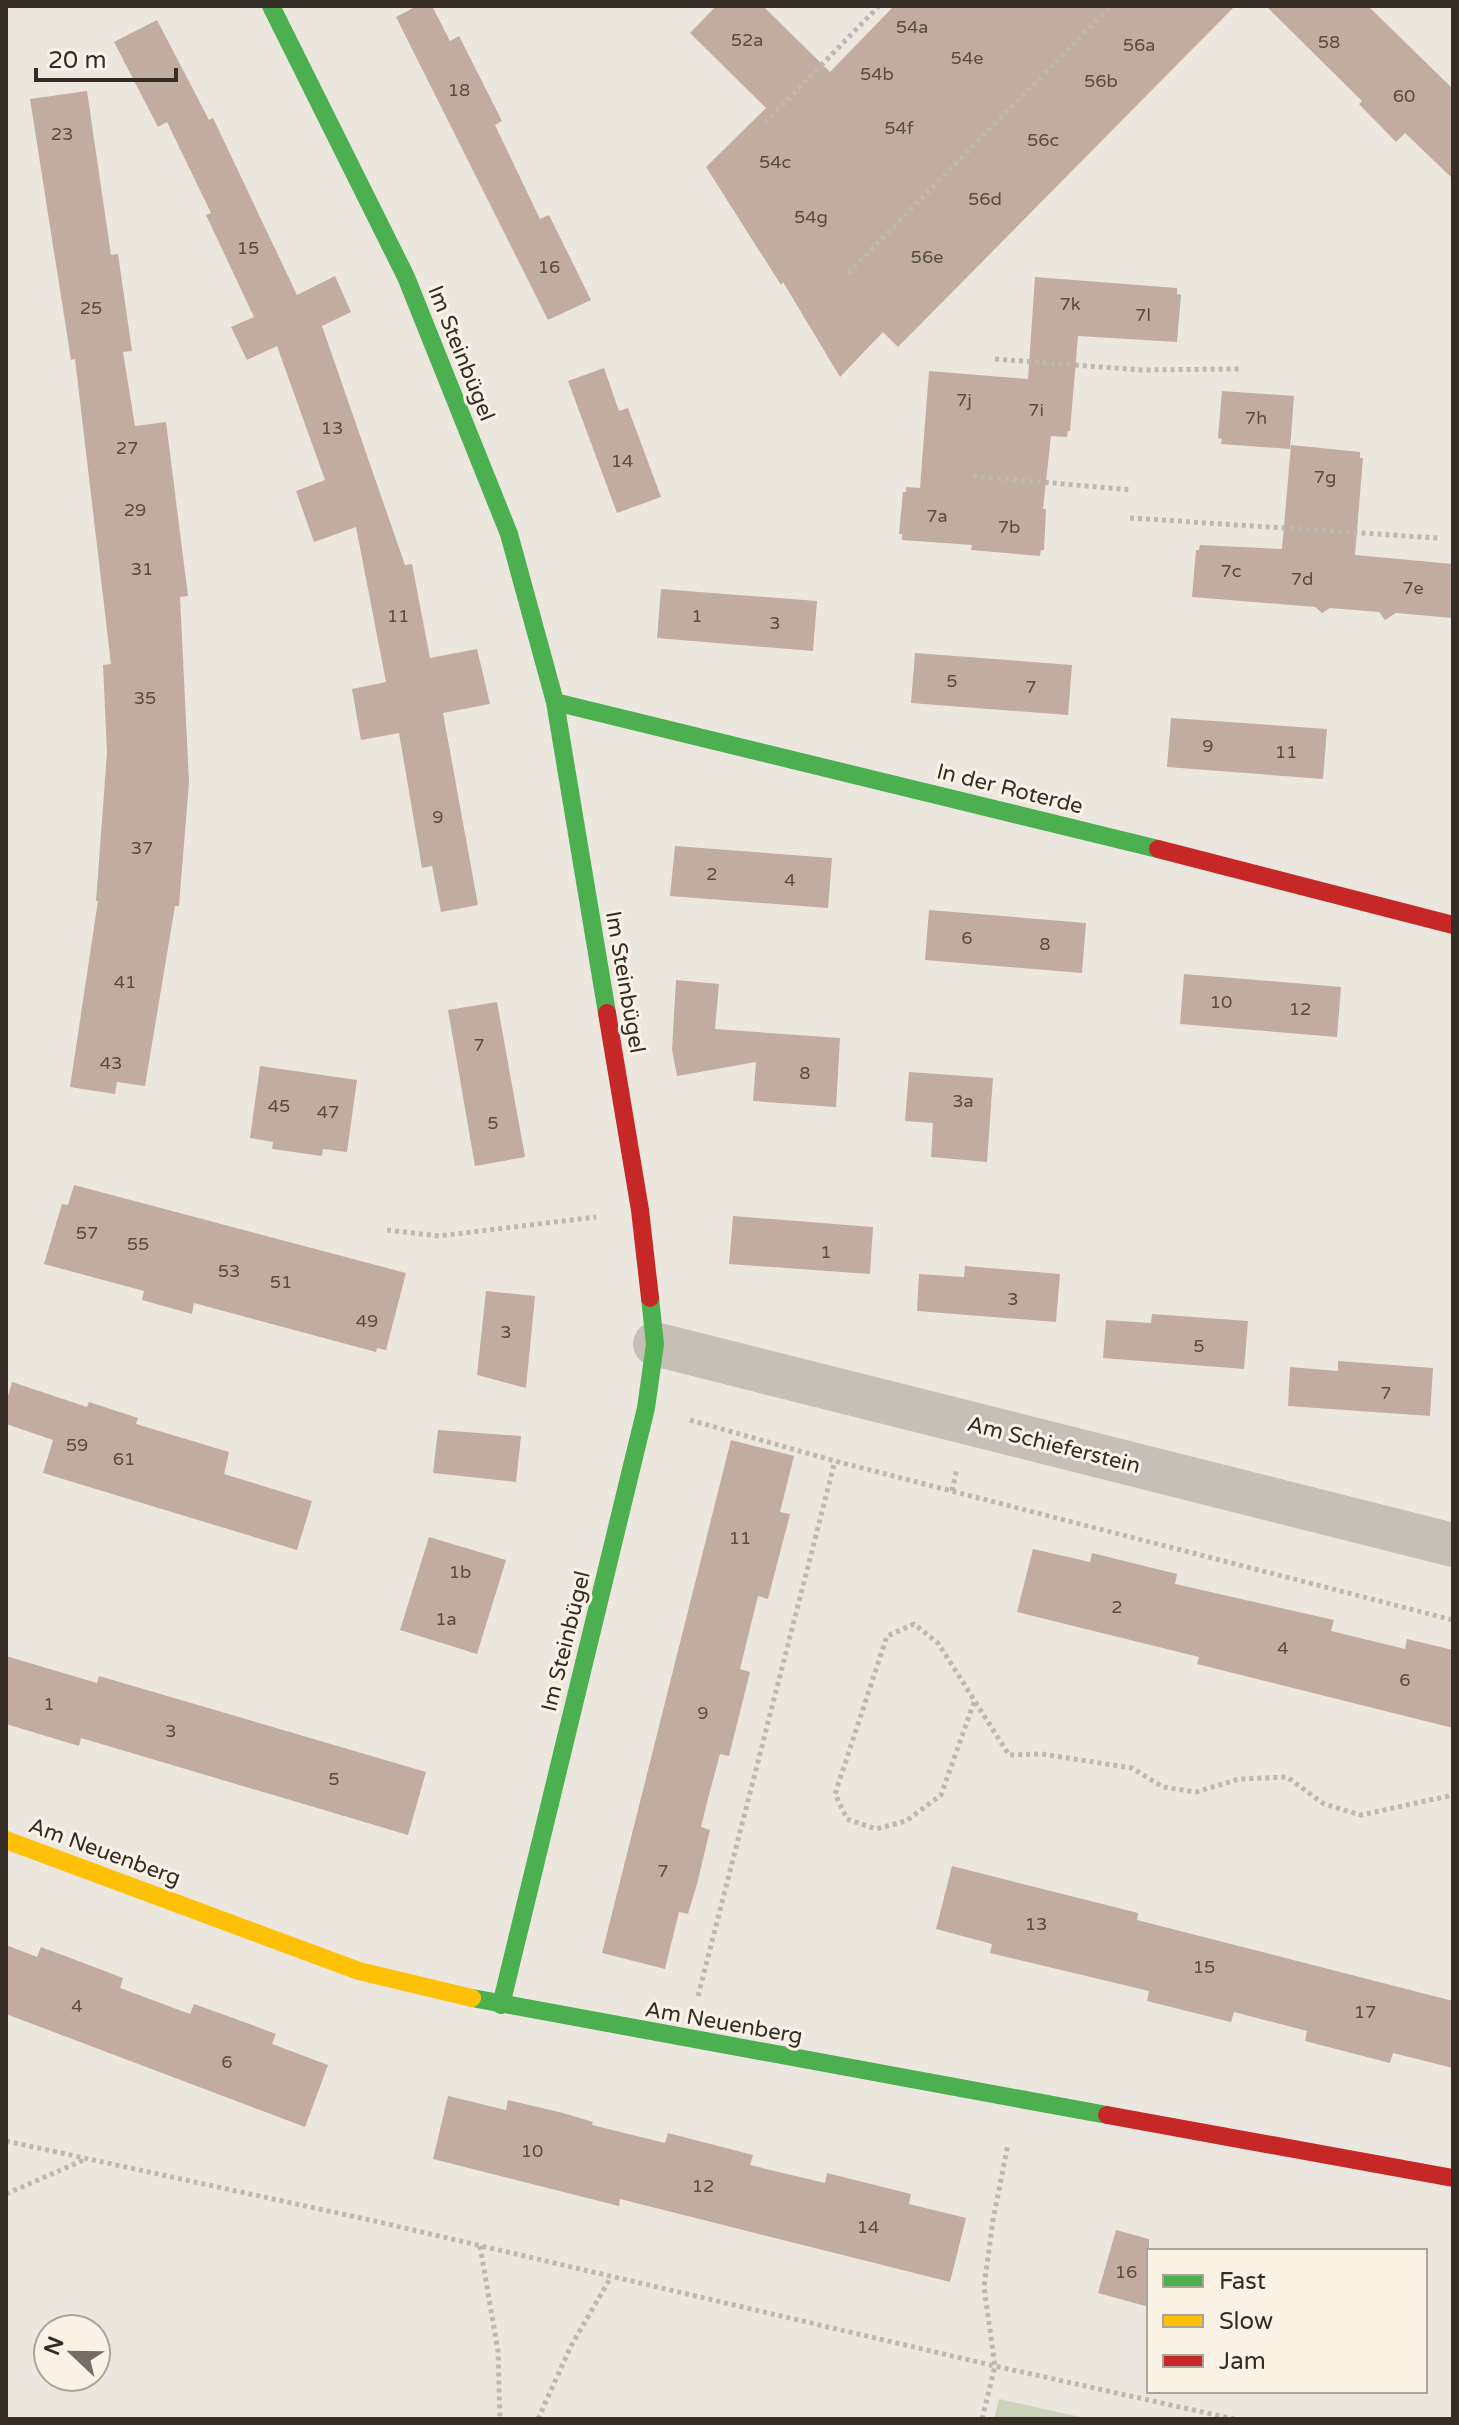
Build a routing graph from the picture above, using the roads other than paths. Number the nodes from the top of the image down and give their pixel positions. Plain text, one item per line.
1 (271, 6) edge
2 (555, 702) junction
3 (1453, 925) edge
4 (655, 1344) junction
5 (1453, 1545) edge
6 (6, 1840) edge
7 (501, 2005) junction
8 (1453, 2178) edge

1 - 2 street, Im Steinbügel
2 - 3 street, In der Roterde
2 - 4 street, Im Steinbügel
4 - 5 street, Am Schieferstein
4 - 7 street, Im Steinbügel
6 - 7 street, Am Neuenberg
7 - 8 street, Am Neuenberg

